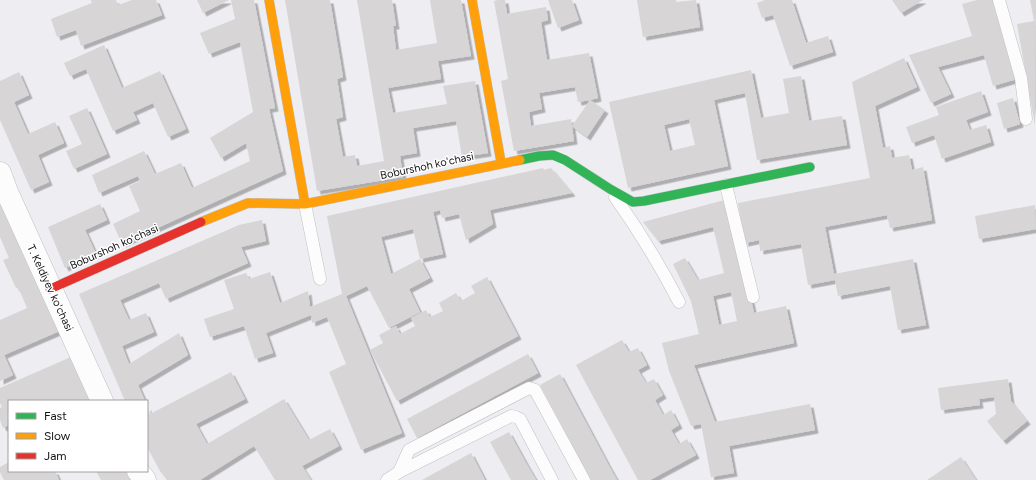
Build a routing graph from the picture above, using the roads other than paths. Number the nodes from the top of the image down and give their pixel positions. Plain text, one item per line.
1 (269, 0) edge
2 (472, 0) edge
3 (999, 0) edge
4 (1026, 119) dead end
5 (501, 162) junction
6 (810, 167) dead end
7 (0, 174) edge
8 (726, 184) junction
9 (610, 190) junction
10 (305, 204) junction
11 (320, 279) dead end
12 (50, 289) junction
13 (753, 297) dead end
14 (679, 302) dead end
15 (102, 400) edge
16 (139, 472) edge
17 (399, 472) junction
18 (145, 480) edge
19 (387, 480) edge
20 (552, 480) edge
21 (584, 480) edge

1 - 10 street
2 - 5 street
3 - 4 lane
5 - 9 street, Boburshoh koʻchasi
5 - 10 street, Boburshoh koʻchasi
6 - 8 street, Boburshoh koʻchasi
7 - 12 street, T. Keldiyev ko'chasi
8 - 9 street, Boburshoh koʻchasi
8 - 13 lane
9 - 14 lane
10 - 11 lane
10 - 12 street, Boburshoh koʻchasi
12 - 15 street, T. Keldiyev ko'chasi
16 - 18 street
17 - 19 lane
17 - 20 lane
17 - 21 lane

